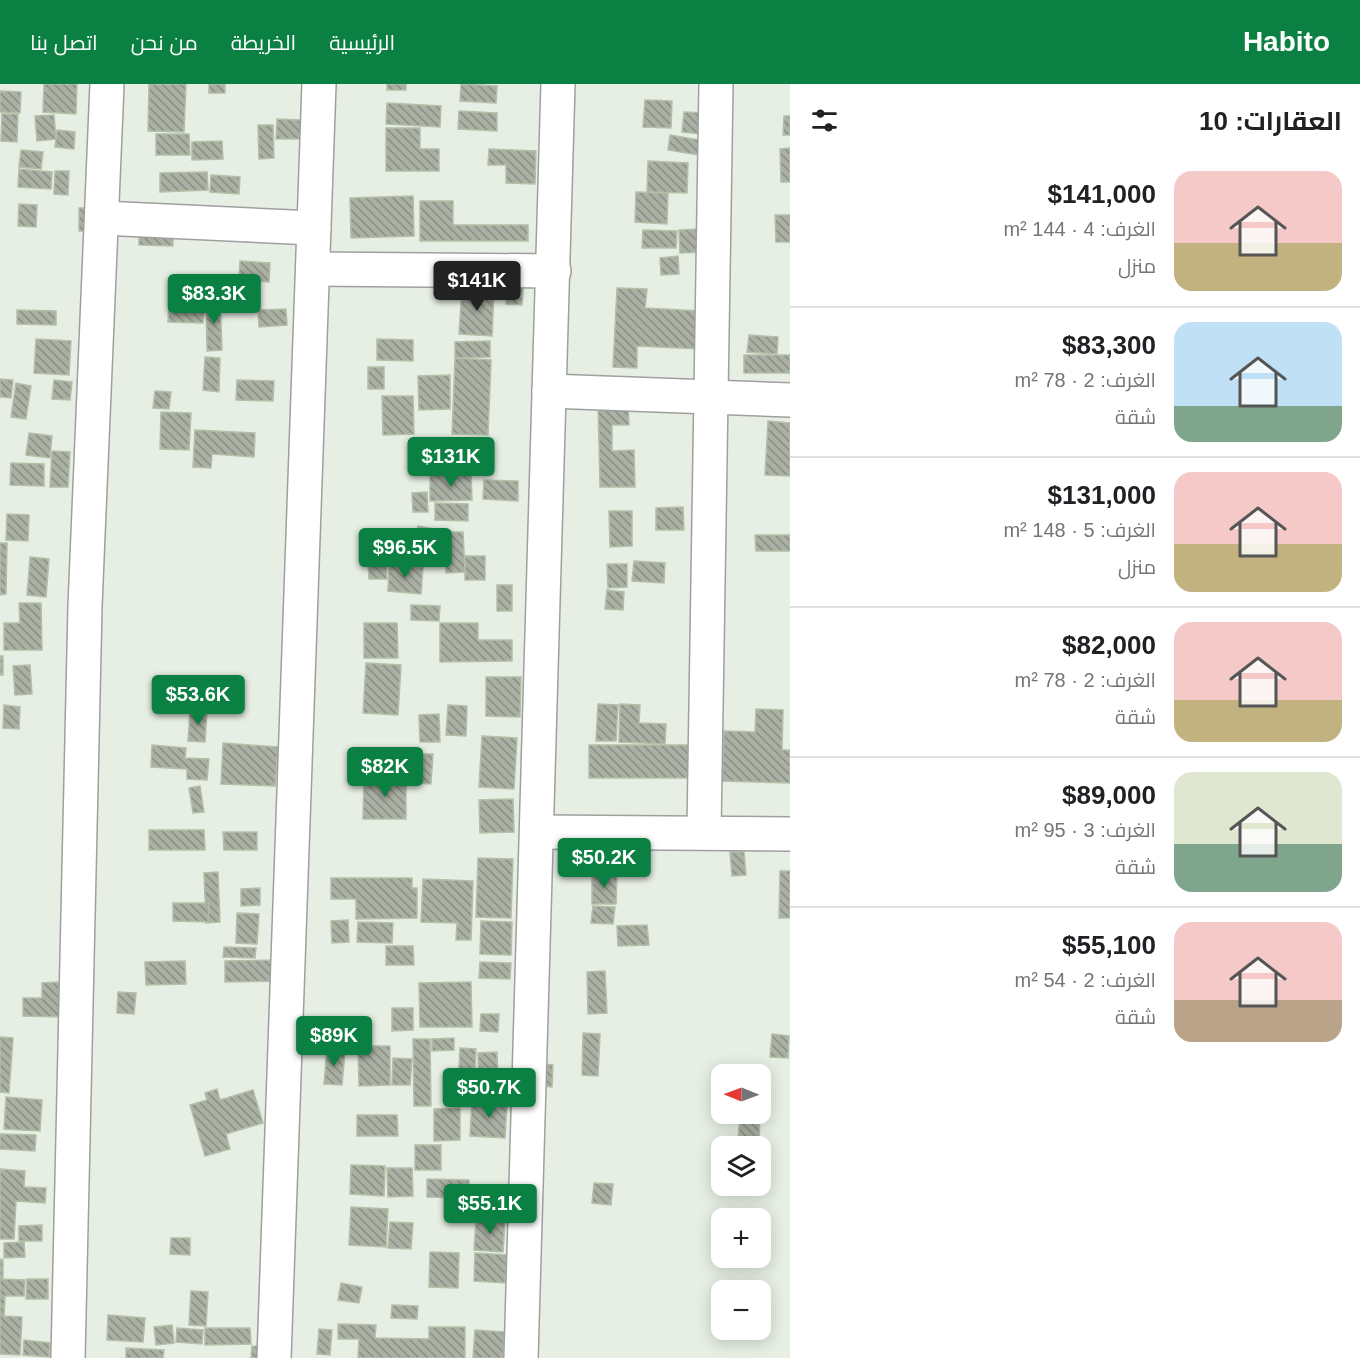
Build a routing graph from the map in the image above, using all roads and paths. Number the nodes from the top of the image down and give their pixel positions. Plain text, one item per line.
1 (107, 84) edge
2 (319, 84) edge
3 (558, 84) edge
4 (716, 84) edge
5 (102, 218) junction
6 (314, 228) junction
7 (313, 269) junction
8 (554, 271) junction
9 (549, 391) junction
10 (712, 399) junction
11 (790, 400) edge
12 (704, 831) junction
13 (537, 832) junction
14 (790, 834) edge
15 (68, 1358) edge
16 (274, 1358) edge
17 (521, 1358) edge

1 - 5 street
2 - 6 street
3 - 8 street
4 - 10 street
5 - 6 street
5 - 15 street
6 - 7 street
7 - 8 street
7 - 16 street
8 - 9 street
9 - 10 street
9 - 13 street
10 - 11 street
10 - 12 street
12 - 13 street
12 - 14 street
13 - 17 street

